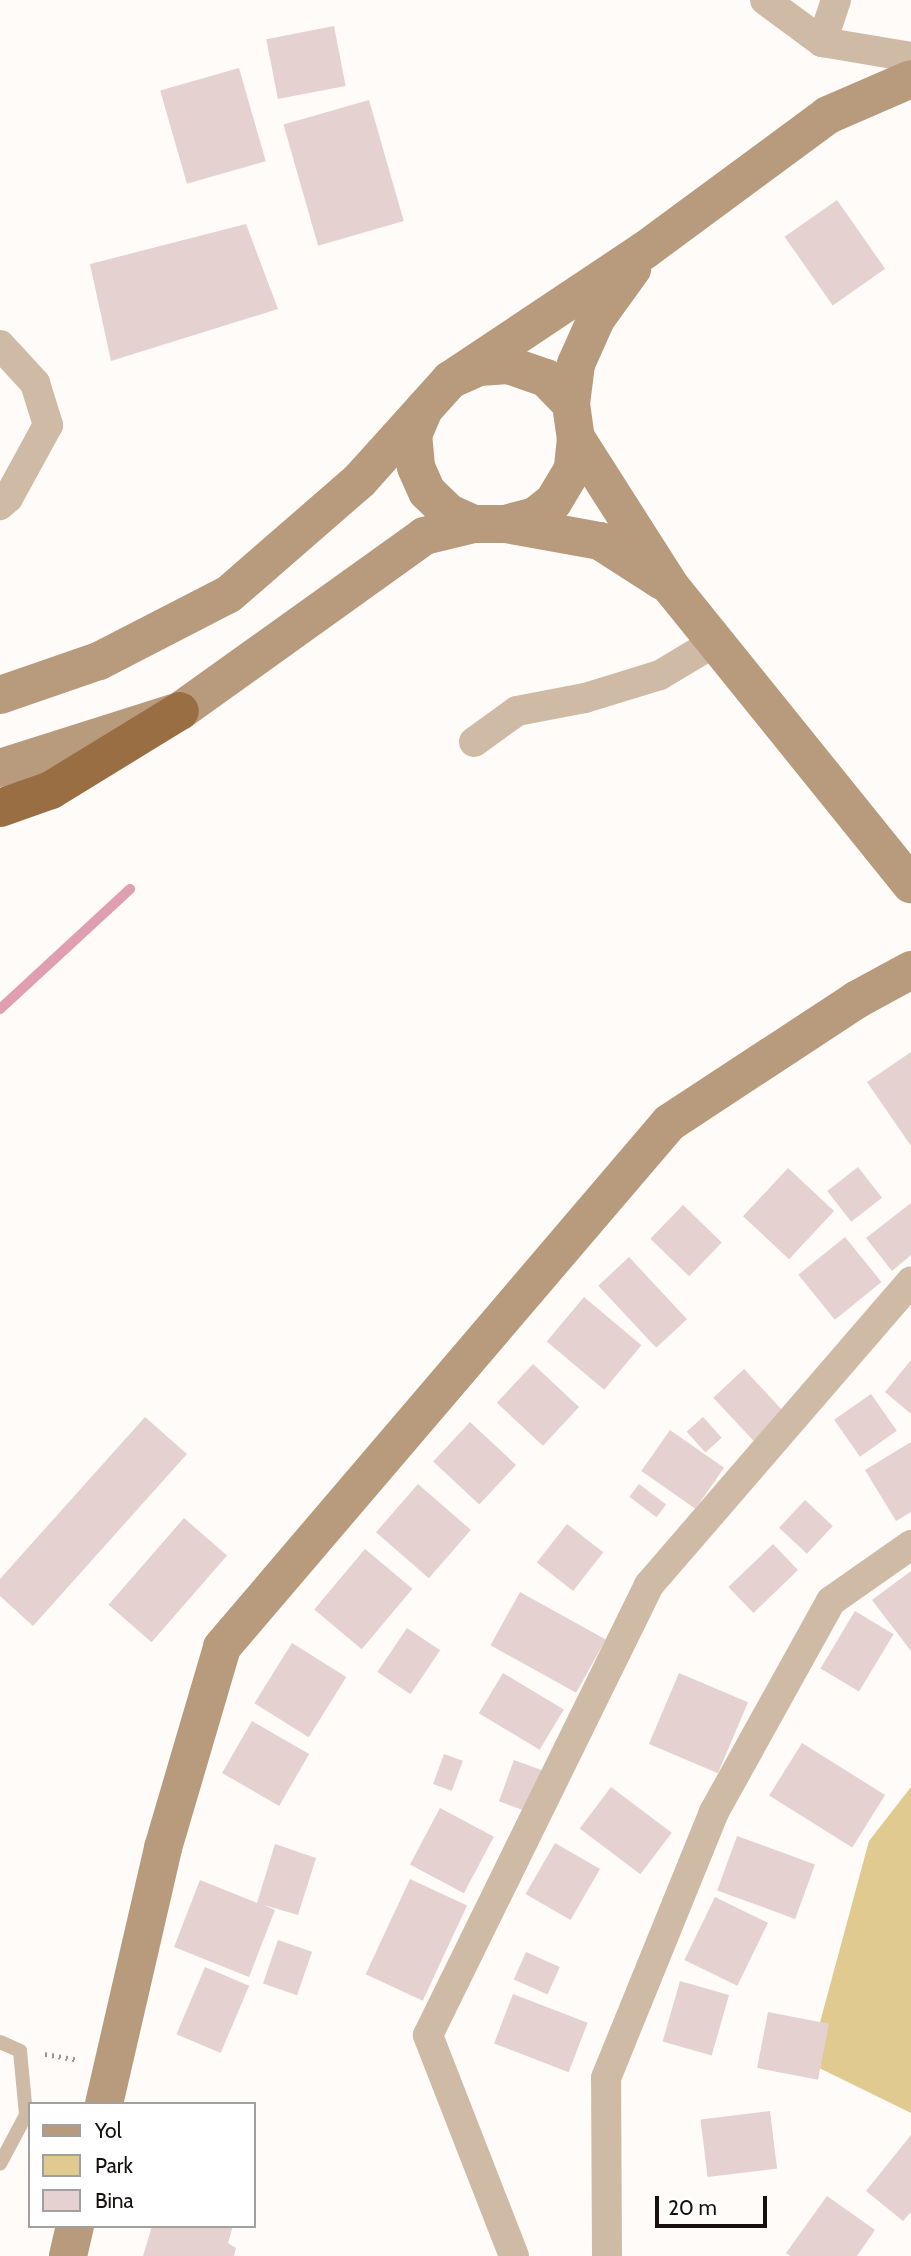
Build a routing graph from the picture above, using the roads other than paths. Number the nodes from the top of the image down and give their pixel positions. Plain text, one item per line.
1 (765, 0) edge
2 (836, 0) edge
3 (821, 42) junction
4 (911, 57) edge
5 (911, 79) edge
6 (645, 250) junction
7 (0, 345) edge
8 (450, 380) junction
9 (424, 409) junction
10 (573, 421) junction
11 (0, 505) edge
12 (490, 524) junction
13 (671, 587) junction
14 (715, 642) junction
15 (99, 661) junction
16 (0, 683) edge
17 (0, 695) edge
18 (180, 711) junction
19 (474, 742) dead end
20 (0, 768) edge
21 (0, 808) edge
22 (911, 884) edge
23 (911, 970) edge
24 (911, 1282) edge
25 (911, 1545) edge
26 (0, 2042) edge
27 (108, 2087) edge
28 (0, 2164) edge
29 (75, 2228) edge
30 (68, 2256) edge
31 (514, 2256) edge
32 (607, 2256) edge

1 - 3 street
2 - 3 street
3 - 4 street
5 - 6 street
6 - 8 street
6 - 10 street
7 - 11 street
8 - 9 street
8 - 10 street
9 - 12 street
9 - 15 street
10 - 12 street
10 - 13 street
12 - 13 street
12 - 18 street
13 - 14 street
14 - 19 street
14 - 22 street
15 - 16 street
15 - 17 street
18 - 20 street
18 - 21 highway
23 - 27 street
24 - 31 street
25 - 32 street
26 - 28 lane
29 - 30 street

